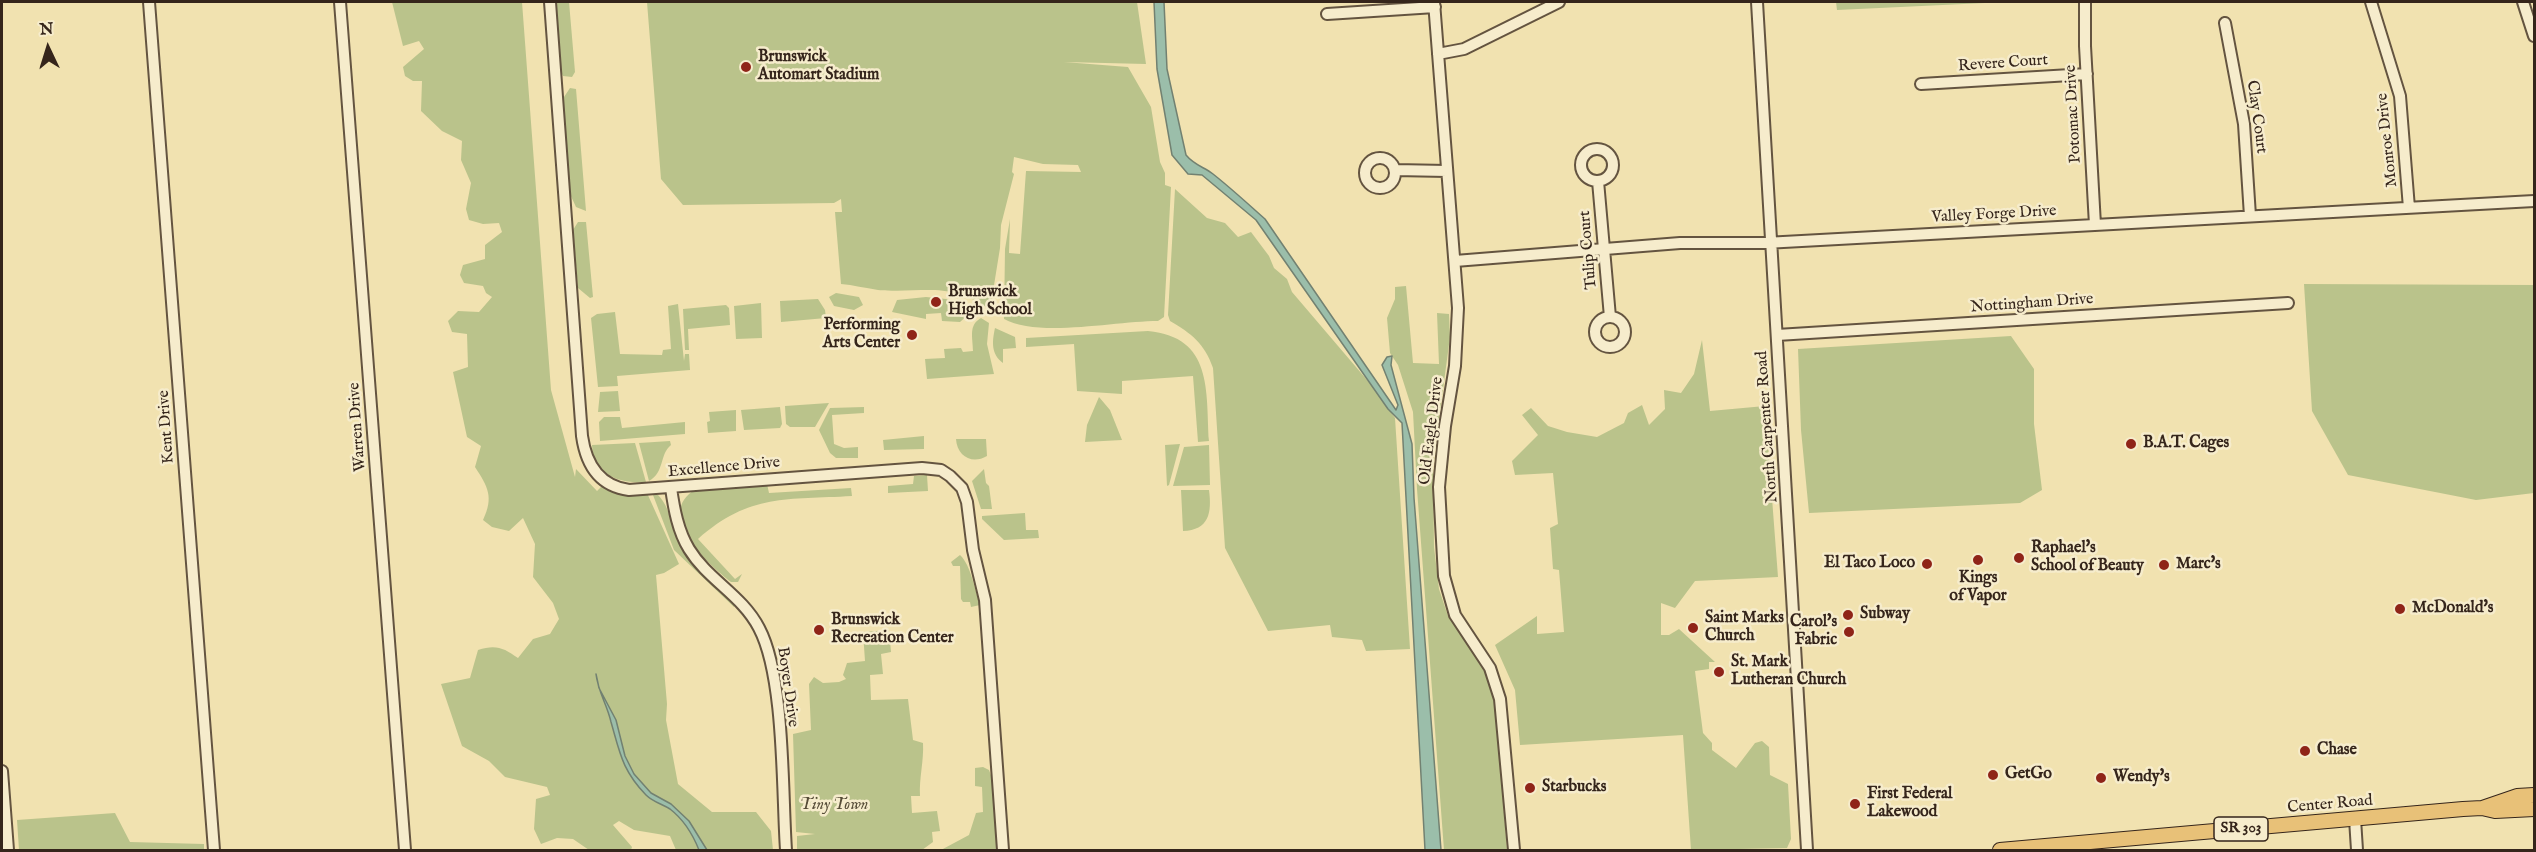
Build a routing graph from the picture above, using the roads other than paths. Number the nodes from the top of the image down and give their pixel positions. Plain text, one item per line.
1 (149, 2) edge
2 (340, 2) edge
3 (550, 2) edge
4 (1559, 2) edge
5 (1757, 2) edge
6 (2085, 2) edge
7 (2371, 2) edge
8 (2523, 2) edge
9 (1434, 4) edge
10 (1327, 14) dead end
11 (2225, 23) dead end
12 (2535, 36) edge
13 (1438, 54) junction
14 (2086, 74) junction
15 (1921, 84) dead end
16 (1395, 170) dead end
17 (1448, 171) junction
18 (1598, 181) dead end
19 (2535, 201) edge
20 (2409, 208) junction
21 (2250, 216) junction
22 (2096, 225) junction
23 (1772, 242) junction
24 (1604, 249) junction
25 (1455, 261) junction
26 (2288, 303) dead end
27 (1610, 317) dead end
28 (1777, 335) junction
29 (671, 488) junction
30 (2, 771) edge
31 (2535, 795) edge
32 (2482, 808) junction
33 (2535, 809) edge
34 (2355, 819) junction
35 (8, 850) edge
36 (214, 850) edge
37 (405, 850) edge
38 (786, 850) edge
39 (1003, 850) edge
40 (1514, 850) edge
41 (1807, 850) edge
42 (2000, 850) edge
43 (2357, 850) edge

1 - 36 street, Kent Drive
2 - 37 street, Warren Drive
3 - 29 street, Excellence Drive
4 - 13 street
5 - 23 street, North Carpenter Road
6 - 14 street, Potomac Drive
7 - 20 street, Monroe Drive
8 - 12 street
9 - 10 street
9 - 13 street, Old Eagle Drive
11 - 21 street, Clay Court
13 - 17 street, Old Eagle Drive
14 - 15 street, Revere Court
14 - 22 street, Potomac Drive
16 - 17 street
17 - 25 street, Old Eagle Drive
18 - 24 street, Tulip Court
19 - 20 street, Valley Forge Drive
20 - 21 street, Valley Forge Drive
21 - 22 street, Valley Forge Drive
22 - 23 street, Valley Forge Drive
23 - 24 street, Valley Forge Drive
23 - 28 street, North Carpenter Road
24 - 25 street, Valley Forge Drive
24 - 27 street, Tulip Court
25 - 40 street, Old Eagle Drive
26 - 28 street, Nottingham Drive
28 - 41 street, North Carpenter Road
29 - 38 street, Boyer Drive
29 - 39 street, Excellence Drive
30 - 35 street
31 - 32 main road, Center Road / SR 303
32 - 33 main road, Center Road / SR 303
32 - 34 main road, Center Road / SR 303
34 - 42 main road, Center Road / SR 303
34 - 43 street

